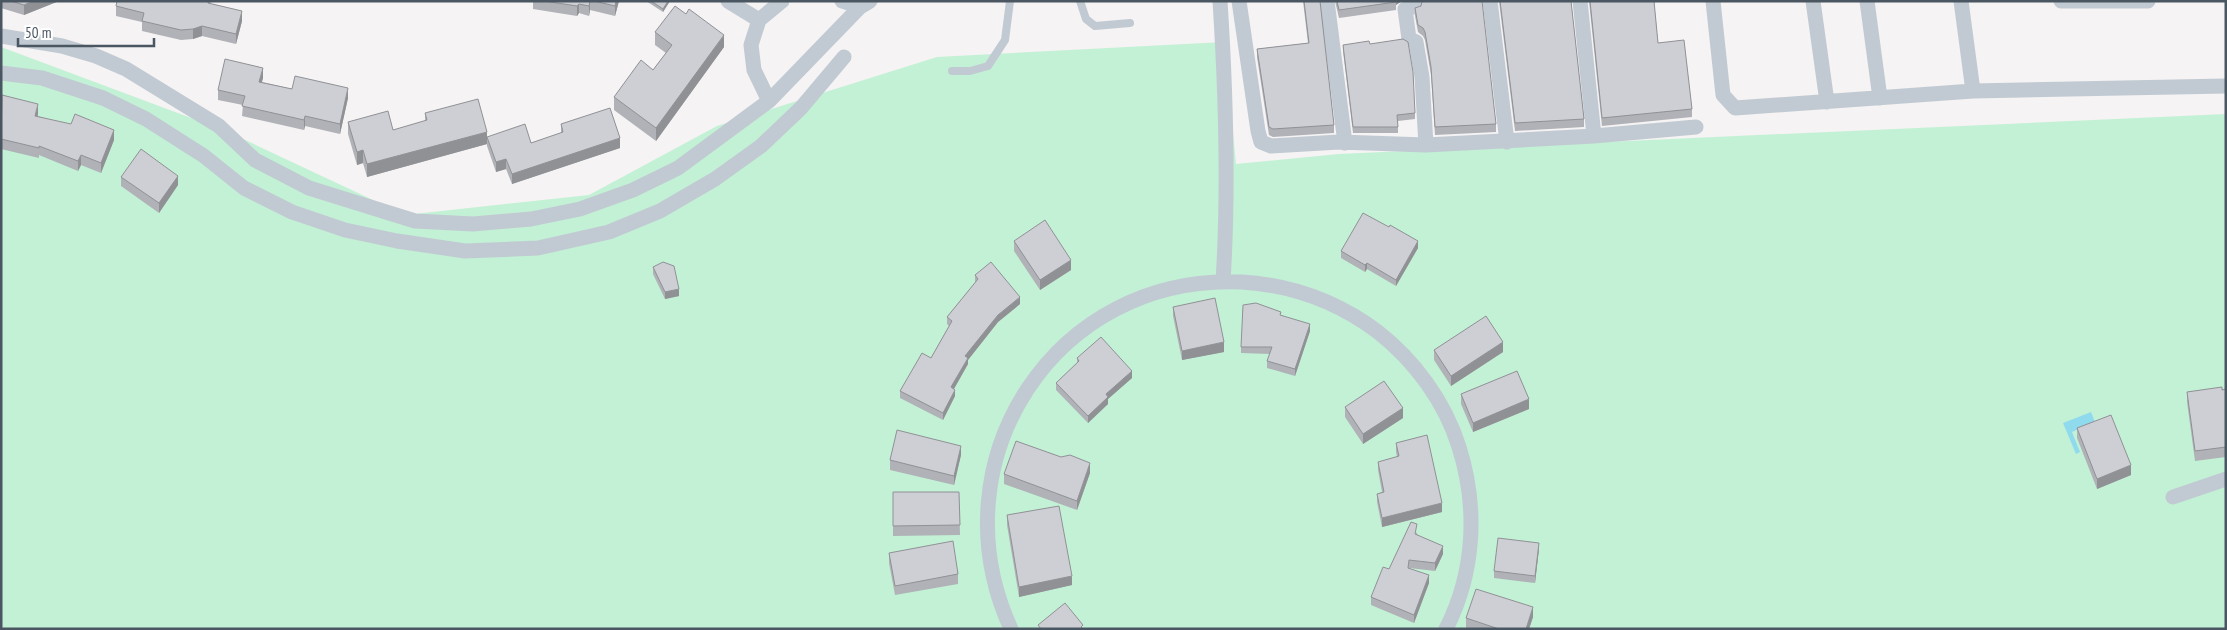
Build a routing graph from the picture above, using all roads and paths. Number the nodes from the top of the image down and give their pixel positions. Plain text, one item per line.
1 (728, 1) edge
2 (782, 1) edge
3 (842, 1) edge
4 (1010, 1) edge
5 (1080, 1) edge
6 (1220, 1) edge
7 (1239, 1) edge
8 (1327, 1) edge
9 (1413, 1) edge
10 (1490, 1) edge
11 (1580, 1) edge
12 (1713, 1) edge
13 (1813, 1) edge
14 (1867, 1) edge
15 (1961, 1) edge
16 (2061, 1) edge
17 (2148, 1) edge
18 (2077, 2) edge
19 (865, 4) edge
20 (759, 20) junction
21 (1130, 23) dead end
22 (1, 36) edge
23 (844, 57) dead end
24 (952, 71) dead end
25 (1, 73) edge
26 (2226, 86) edge
27 (1973, 92) junction
28 (1880, 98) junction
29 (769, 101) junction
30 (1827, 102) junction
31 (1696, 127) dead end
32 (1594, 136) junction
33 (1345, 142) junction
34 (1507, 142) junction
35 (1426, 146) junction
36 (1224, 281) junction
37 (2226, 479) edge
38 (2173, 497) dead end
39 (1011, 629) edge
40 (1446, 629) edge

1 - 20 street
2 - 20 street
3 - 19 street
4 - 24 lane
5 - 21 lane
6 - 36 street
7 - 33 street
8 - 33 street
9 - 35 street
10 - 34 street
11 - 32 street
12 - 30 street
13 - 30 street
14 - 28 street
15 - 27 street
16 - 18 street
17 - 18 street
19 - 29 street
20 - 29 street
22 - 29 street
23 - 25 street
26 - 27 street
27 - 28 street
28 - 30 street
31 - 32 street
32 - 34 street
33 - 35 street
34 - 35 street
36 - 39 street
36 - 40 street
37 - 38 street

